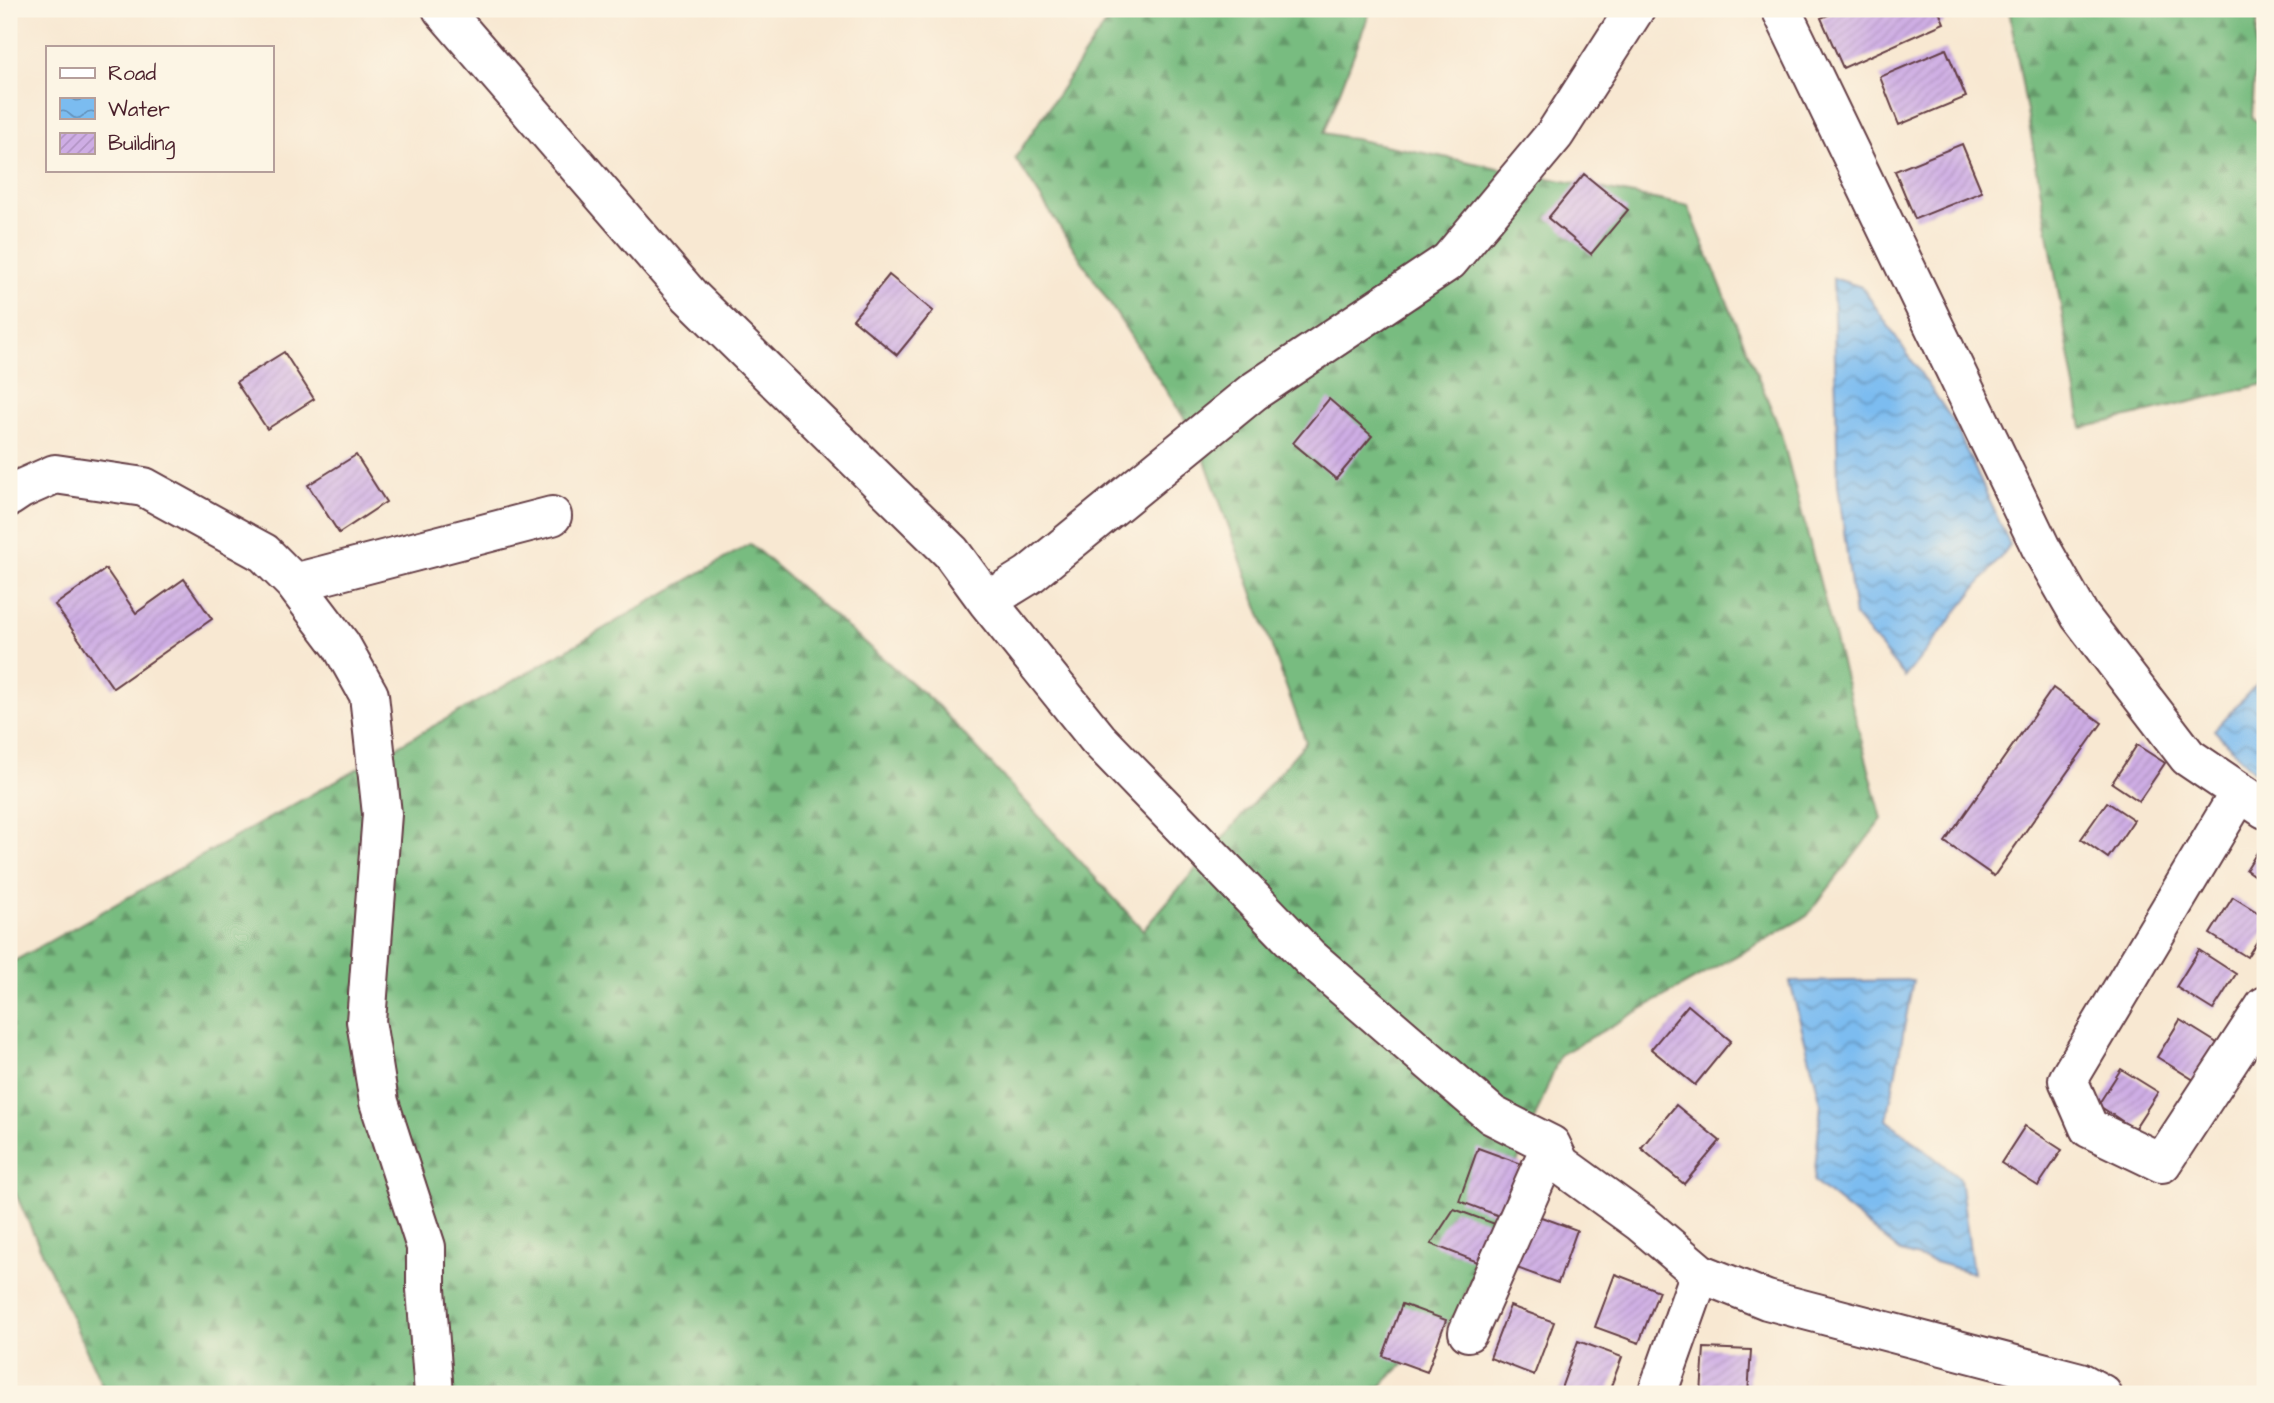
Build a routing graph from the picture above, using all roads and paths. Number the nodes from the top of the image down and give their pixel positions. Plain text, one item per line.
1 (442, 9) edge
2 (1635, 9) edge
3 (1781, 9) edge
4 (9, 497) edge
5 (552, 516) dead end
6 (294, 583) junction
7 (987, 601) junction
8 (2253, 800) edge
9 (2265, 1006) edge
10 (1551, 1145) junction
11 (1700, 1273) junction
12 (1468, 1332) dead end
13 (434, 1394) edge
14 (1657, 1394) edge
15 (2102, 1394) edge

1 - 7 street
2 - 7 street
3 - 8 street
4 - 6 street
5 - 6 street
6 - 13 street
7 - 10 street
8 - 9 street
10 - 11 street
10 - 12 street
11 - 14 street
11 - 15 street

